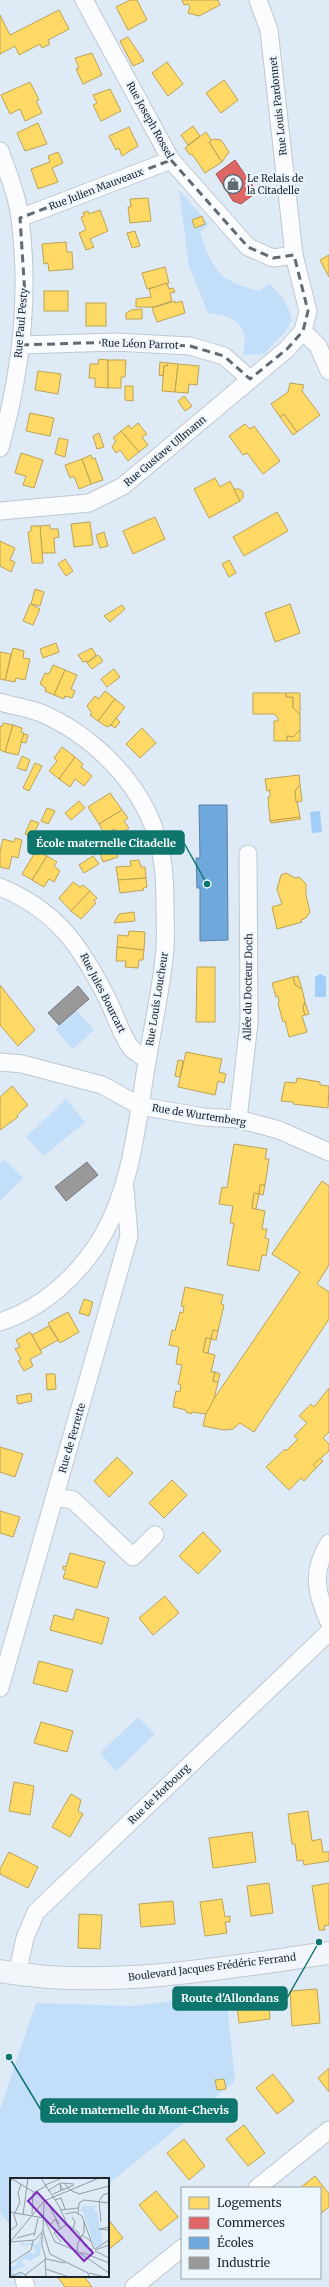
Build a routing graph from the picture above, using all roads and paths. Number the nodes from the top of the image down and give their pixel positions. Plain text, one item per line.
1 (84, 0) edge
2 (258, 0) edge
3 (0, 151) edge
4 (171, 160) junction
5 (20, 218) junction
6 (294, 255) junction
7 (303, 331) junction
8 (21, 345) junction
9 (329, 371) edge
10 (250, 379) junction
11 (0, 448) edge
12 (0, 511) edge
13 (0, 702) edge
14 (248, 854) dead end
15 (0, 887) edge
16 (147, 1060) junction
17 (0, 1062) edge
18 (140, 1106) junction
19 (238, 1120) junction
20 (329, 1152) edge
21 (125, 1186) junction
22 (0, 1322) edge
23 (55, 1497) junction
24 (156, 1535) dead end
25 (329, 1543) edge
26 (329, 1622) edge
27 (329, 1632) edge
28 (0, 1688) edge
29 (329, 1953) edge
30 (9, 1973) edge
31 (329, 2130) edge
32 (258, 2187) edge
33 (181, 2249) edge
34 (23, 2277) edge
35 (26, 2287) edge
36 (134, 2287) edge

1 - 4 street, Rue Joseph Rossel
2 - 6 street, Rue Louis Pardonnet
3 - 5 street, Rue Paul Pesty
4 - 5 street, Rue Julien Mauveaux
4 - 6 street, Rue Joseph Rossel
5 - 8 street, Rue Paul Pesty
6 - 7 street, Rue Louis Pardonnet
7 - 9 street
7 - 10 street, Rue Gustave Ullmann
8 - 10 street, Rue Léon Parrot
8 - 11 street, Rue Paul Pesty
10 - 12 street, Rue Gustave Ullmann
13 - 16 street, Rue Louis Loucheur
14 - 19 street, Allée du Docteur Doch
15 - 16 street, Rue Jules Bourcart
16 - 18 street, Rue Louis Loucheur
17 - 18 street, Rue de Wurtemberg
18 - 19 street, Rue de Wurtemberg
18 - 21 street, Rue Louis Loucheur
19 - 20 street, Rue de Wurtemberg
21 - 22 street, Rue Louis Loucheur
21 - 23 street, Rue de Ferrette
23 - 24 street
23 - 28 street, Rue de Ferrette
25 - 26 street
27 - 30 street, Rue de Horbourg
29 - 30 street, Boulevard Jacques Frédéric Ferrand
31 - 32 street
33 - 36 street
34 - 35 street

